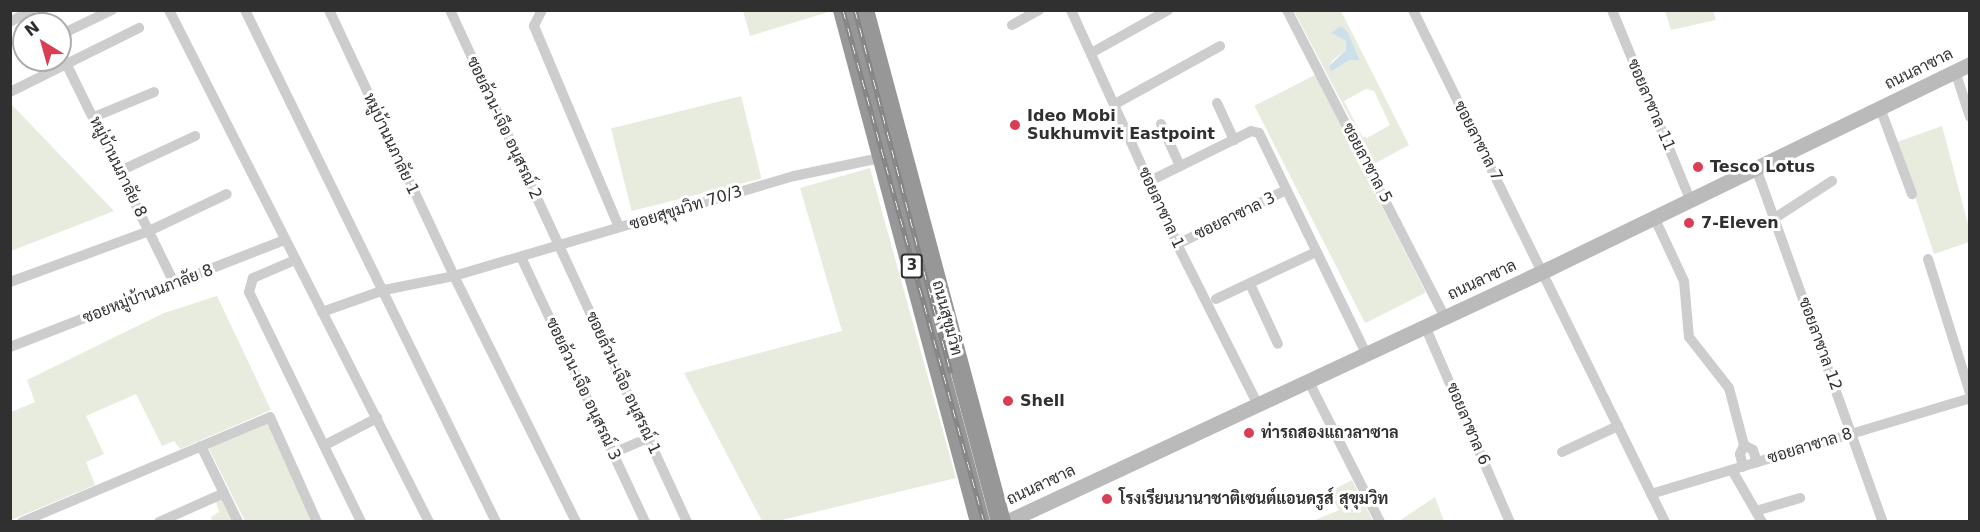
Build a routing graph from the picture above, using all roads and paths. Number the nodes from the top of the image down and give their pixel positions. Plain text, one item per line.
1 (32, 10) edge
2 (112, 10) edge
3 (170, 10) edge
4 (245, 10) edge
5 (329, 10) edge
6 (450, 10) edge
7 (542, 10) edge
8 (843, 10) edge
9 (864, 10) edge
10 (1039, 10) edge
11 (1071, 10) edge
12 (1168, 10) edge
13 (1287, 10) edge
14 (1413, 10) edge
15 (1612, 10) edge
16 (10, 22) edge
17 (1012, 26) dead end
18 (139, 27) dead end
19 (72, 29) edge
20 (1220, 46) dead end
21 (1093, 52) junction
22 (72, 62) edge
23 (1962, 67) edge
24 (51, 72) edge
25 (70, 72) edge
26 (12, 91) edge
27 (154, 92) dead end
28 (1217, 103) dead end
29 (1115, 104) junction
30 (1880, 108) junction
31 (94, 117) junction
32 (1970, 117) edge
33 (1161, 124) dead end
34 (195, 136) dead end
35 (1234, 140) junction
36 (903, 151) junction
37 (883, 158) junction
38 (1180, 166) junction
39 (1756, 168) junction
40 (120, 171) junction
41 (1154, 179) dead end
42 (1832, 182) dead end
43 (1286, 190) junction
44 (227, 194) dead end
45 (1912, 194) dead end
46 (1690, 200) junction
47 (1654, 217) junction
48 (1775, 218) junction
49 (619, 228) junction
50 (149, 231) junction
51 (285, 240) junction
52 (1184, 241) dead end
53 (559, 245) junction
54 (1317, 252) junction
55 (521, 257) junction
56 (1928, 259) dead end
57 (296, 260) junction
58 (1544, 271) junction
59 (453, 276) junction
60 (10, 282) edge
61 (174, 283) junction
62 (1250, 284) junction
63 (384, 290) junction
64 (1216, 299) dead end
65 (322, 312) junction
66 (1445, 317) junction
67 (1425, 326) junction
68 (1278, 344) dead end
69 (10, 347) edge
70 (1366, 353) junction
71 (1308, 380) junction
72 (1970, 395) edge
73 (1257, 403) junction
74 (376, 418) junction
75 (1618, 426) junction
76 (1852, 434) junction
77 (649, 438) junction
78 (325, 445) junction
79 (1744, 445) junction
80 (201, 446) junction
81 (1562, 452) dead end
82 (613, 453) junction
83 (1757, 462) junction
84 (1743, 466) junction
85 (1732, 470) junction
86 (224, 493) junction
87 (1651, 494) junction
88 (1800, 498) dead end
89 (1756, 511) junction
90 (22, 522) edge
91 (159, 522) edge
92 (238, 522) edge
93 (317, 522) edge
94 (362, 522) edge
95 (429, 522) edge
96 (496, 522) edge
97 (576, 522) edge
98 (645, 522) edge
99 (687, 522) edge
100 (980, 522) edge
101 (1004, 522) edge
102 (1380, 522) edge
103 (1510, 522) edge
104 (1665, 522) edge
105 (1762, 522) edge
106 (1883, 522) edge

1 - 16 street
2 - 19 street
3 - 51 street
4 - 63 street
5 - 59 street, หมู่บ้านนภาลัย 1
6 - 53 street, ซอยล้วน-เจือ อนุสรณ์ 2
7 - 49 street
8 - 37 highway, ถนนสุขุมวิท / 3
9 - 36 highway, ถนนสุขุมวิท / 3
10 - 17 street
11 - 21 street, ซอยลาซาล 1
12 - 21 street
13 - 66 street, ซอยลาซาล 5
14 - 58 street, ซอยลาซาล 7
15 - 46 street, ซอยลาซาล 11
18 - 22 street
20 - 29 street
21 - 29 street, ซอยลาซาล 1
23 - 30 street, ถนนลาซาล
23 - 32 street
24 - 26 street
25 - 31 street, หมู่บ้านนภาลัย 8
27 - 31 street
28 - 35 street
29 - 73 street, ซอยลาซาล 1
30 - 39 street, ถนนลาซาล
30 - 45 street
31 - 40 street, หมู่บ้านนภาลัย 8
33 - 38 street
34 - 40 street
35 - 38 street, ซอยลาซาล 3
35 - 43 street, ซอยลาซาล 3
36 - 37 street, ซอยสุขุมวิท 70/3
36 - 101 highway, ถนนสุขุมวิท / 3
37 - 49 street, ซอยสุขุมวิท 70/3
37 - 100 highway, ถนนสุขุมวิท / 3
38 - 41 street, ซอยลาซาล 3
39 - 46 street, ถนนลาซาล
39 - 48 street, ซอยลาซาล 12
40 - 50 street, หมู่บ้านนภาลัย 8
42 - 48 street
43 - 52 street, ซอยลาซาล 3
43 - 54 street, ซอยลาซาล 3
44 - 50 street
46 - 47 street, ถนนลาซาล
47 - 58 street, ถนนลาซาล
47 - 79 street
48 - 76 street, ซอยลาซาล 12
49 - 53 street, ซอยสุขุมวิท 70/3
50 - 60 street
50 - 61 street, หมู่บ้านนภาลัย 8
51 - 57 street
51 - 61 street, ซอยหมู่บ้านนภาลัย 8
53 - 55 street, ซอยสุขุมวิท 70/3
53 - 77 street, ซอยล้วน-เจือ อนุสรณ์ 1
54 - 62 street
54 - 70 street, ซอยลาซาล 3
55 - 59 street, ซอยสุขุมวิท 70/3
55 - 82 street, ซอยล้วน-เจือ อนุสรณ์ 3
56 - 72 street
57 - 65 street
57 - 78 street
58 - 66 street, ถนนลาซาล
58 - 75 street
59 - 63 street, ซอยสุขุมวิท 70/3
59 - 97 street, หมู่บ้านนภาลัย 1
61 - 69 street, ซอยหมู่บ้านนภาลัย 8
62 - 64 street
62 - 68 street
63 - 65 street, ซอยสุขุมวิท 70/3
63 - 96 street
65 - 74 street
66 - 67 street, ถนนลาซาล
67 - 70 street, ถนนลาซาล
67 - 103 street, ซอยลาซาล 6
70 - 71 street, ถนนลาซาล
71 - 73 street, ถนนลาซาล
71 - 102 street
72 - 76 street, ซอยลาซาล 8
73 - 101 street, ถนนลาซาล
74 - 78 street
74 - 95 street
75 - 81 street
75 - 87 street
76 - 83 street, ซอยลาซาล 8
76 - 106 street, ซอยลาซาล 12
77 - 82 street
77 - 99 street, ซอยล้วน-เจือ อนุสรณ์ 1
78 - 94 street
79 - 83 street
79 - 84 street
80 - 86 street
80 - 90 street
80 - 93 street
82 - 98 street, ซอยล้วน-เจือ อนุสรณ์ 3
83 - 84 street, ซอยลาซาล 8
84 - 85 street, ซอยลาซาล 8
85 - 87 street, ซอยลาซาล 8
85 - 89 street
86 - 91 street
86 - 92 street
87 - 104 street
88 - 89 street
89 - 105 street

